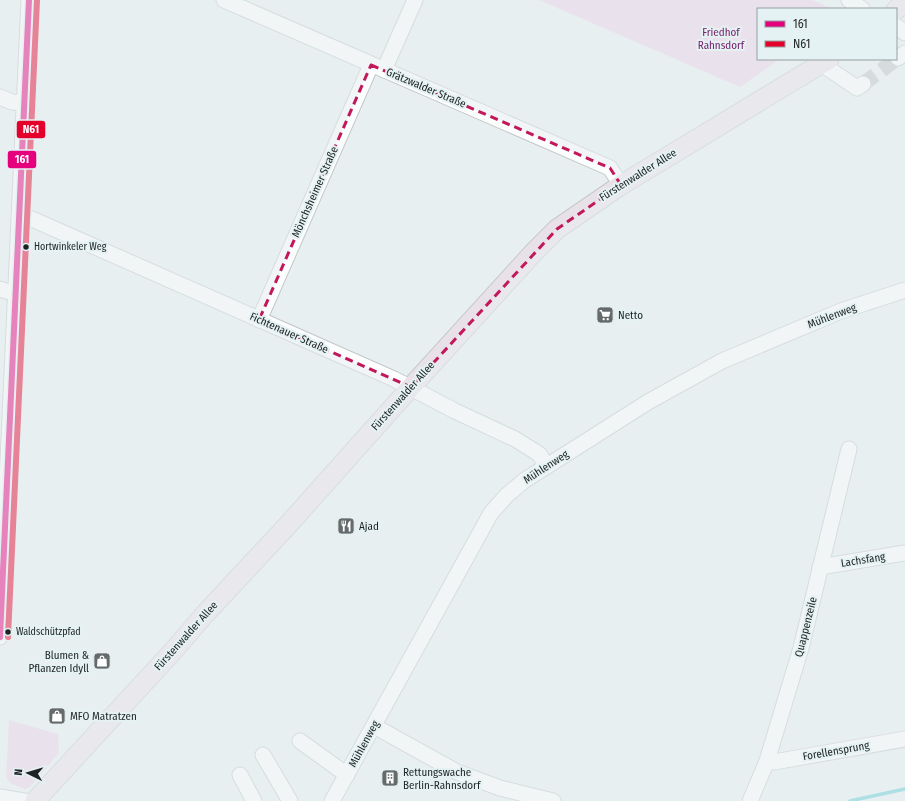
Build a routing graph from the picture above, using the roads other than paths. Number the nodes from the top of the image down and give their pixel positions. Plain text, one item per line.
1 (29, 0) edge
2 (224, 0) edge
3 (415, 0) edge
4 (849, 0) edge
5 (905, 2) edge
6 (861, 8) edge
7 (897, 9) edge
8 (897, 27) edge
9 (905, 34) edge
10 (826, 61) edge
11 (377, 67) junction
12 (863, 84) dead end
13 (0, 97) edge
14 (25, 103) junction
15 (621, 185) junction
16 (19, 218) junction
17 (0, 288) edge
18 (905, 290) edge
19 (16, 292) junction
20 (259, 320) junction
21 (411, 387) junction
22 (849, 449) dead end
23 (547, 466) junction
24 (3, 481) edge
25 (905, 553) edge
26 (820, 567) junction
27 (0, 637) edge
28 (374, 726) junction
29 (905, 739) edge
30 (300, 741) dead end
31 (264, 755) dead end
32 (767, 761) junction
33 (347, 775) junction
34 (240, 776) dead end
35 (0, 797) edge
36 (24, 801) edge
37 (35, 801) edge
38 (254, 801) edge
39 (290, 801) edge
40 (332, 801) edge
41 (552, 801) edge
42 (750, 801) edge

1 - 14 street
2 - 11 street, Grätzwalder Straße
3 - 11 street, Mönchsheimer Straße
4 - 6 street
5 - 7 main road
8 - 9 street
10 - 12 street
10 - 15 main road, Fürstenwalder Allee
11 - 15 street, Grätzwalder Straße
11 - 20 street, Mönchsheimer Straße
13 - 14 street
14 - 16 street
15 - 21 main road, Fürstenwalder Allee
16 - 19 street
16 - 20 street, Fichtenauer Straße
17 - 19 street
18 - 23 street, Mühlenweg
19 - 24 street
20 - 21 street, Fichtenauer Straße
21 - 23 street, Fichtenauer Straße
21 - 37 main road, Fürstenwalder Allee
22 - 26 street, Quappenzeile
23 - 28 street, Mühlenweg
24 - 27 street
25 - 26 street, Lachsfang
26 - 32 street, Quappenzeile
28 - 33 street, Mühlenweg
28 - 41 street
29 - 32 street, Forellensprung
30 - 33 street
31 - 39 street
32 - 42 street, Quappenzeile
33 - 40 street, Mühlenweg
34 - 38 street
35 - 36 street

